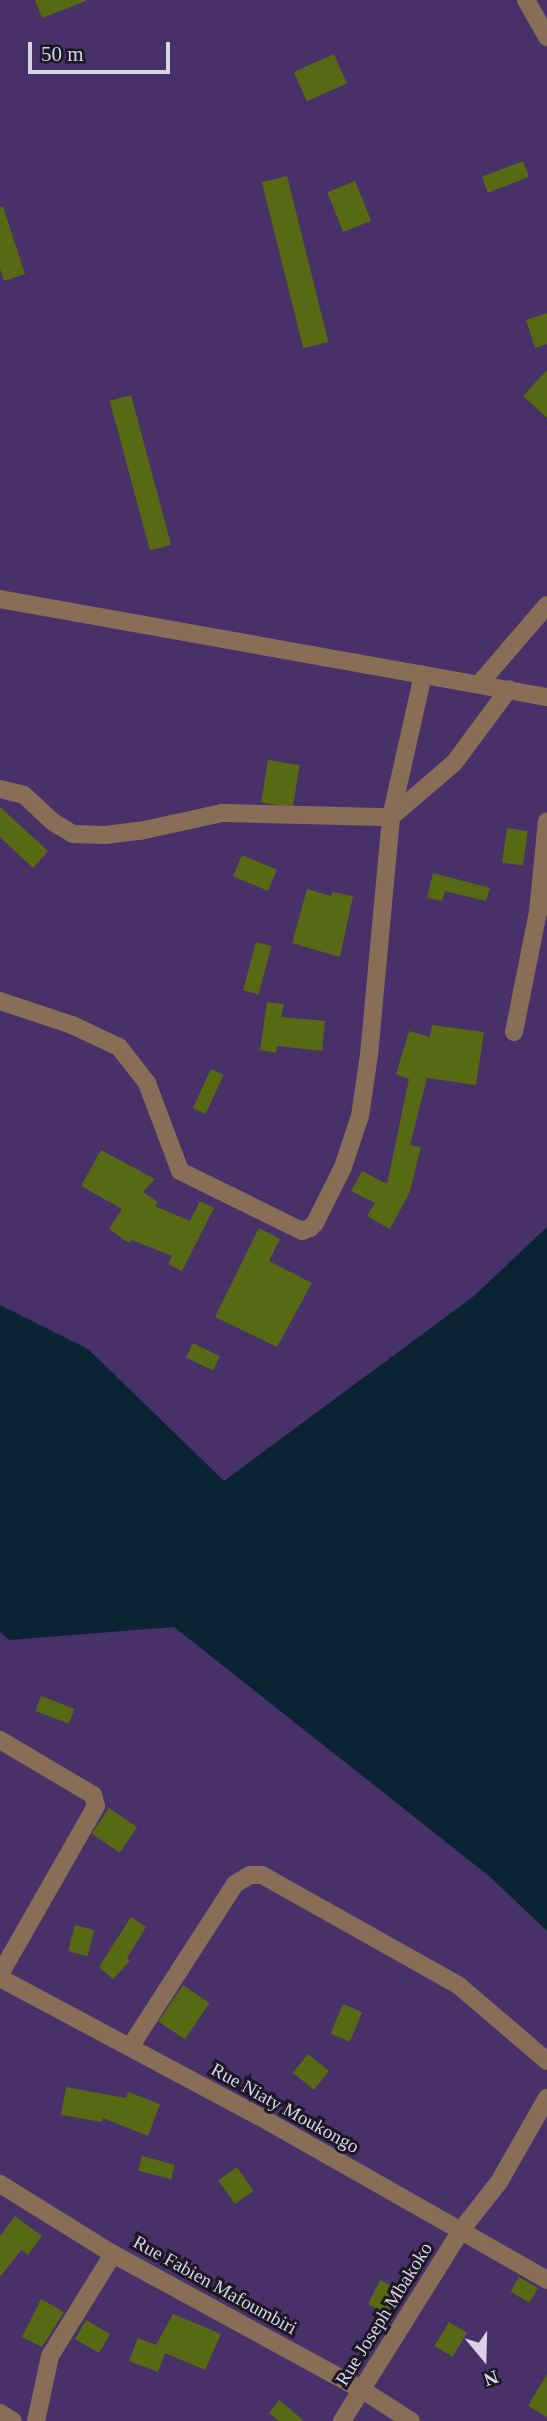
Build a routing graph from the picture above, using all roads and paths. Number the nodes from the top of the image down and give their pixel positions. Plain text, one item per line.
1 (526, 0) edge
2 (546, 30) edge
3 (0, 599) edge
4 (547, 605) edge
5 (423, 675) junction
6 (480, 683) junction
7 (509, 689) junction
8 (547, 697) edge
9 (0, 789) edge
10 (391, 817) junction
11 (547, 821) edge
12 (0, 1002) edge
13 (514, 1032) dead end
14 (0, 1740) edge
15 (0, 1976) edge
16 (130, 2047) junction
17 (547, 2061) edge
18 (547, 2098) edge
19 (0, 2184) edge
20 (462, 2229) junction
21 (113, 2254) junction
22 (547, 2280) edge
23 (361, 2389) junction
24 (0, 2413) edge
25 (13, 2421) edge
26 (36, 2421) edge
27 (342, 2421) edge
28 (406, 2421) edge

1 - 2 street
3 - 5 street
4 - 6 street
5 - 6 street
5 - 10 street
6 - 7 street
7 - 8 street
7 - 10 street
9 - 10 street
10 - 12 street
11 - 13 street
14 - 15 street
15 - 16 street, Rue Niaty Moukongo
16 - 17 street
16 - 20 street, Rue Niaty Moukongo
18 - 20 street, Rue Joseph Mbakoko
19 - 21 street, Rue Fabien Mafoumbiri
20 - 22 street, Rue Niaty Moukongo
20 - 23 street, Rue Joseph Mbakoko
21 - 23 street, Rue Fabien Mafoumbiri
21 - 26 street
23 - 27 street, Rue Joseph Mbakoko
23 - 28 street, Rue Fabien Mafoumbiri
24 - 25 street

